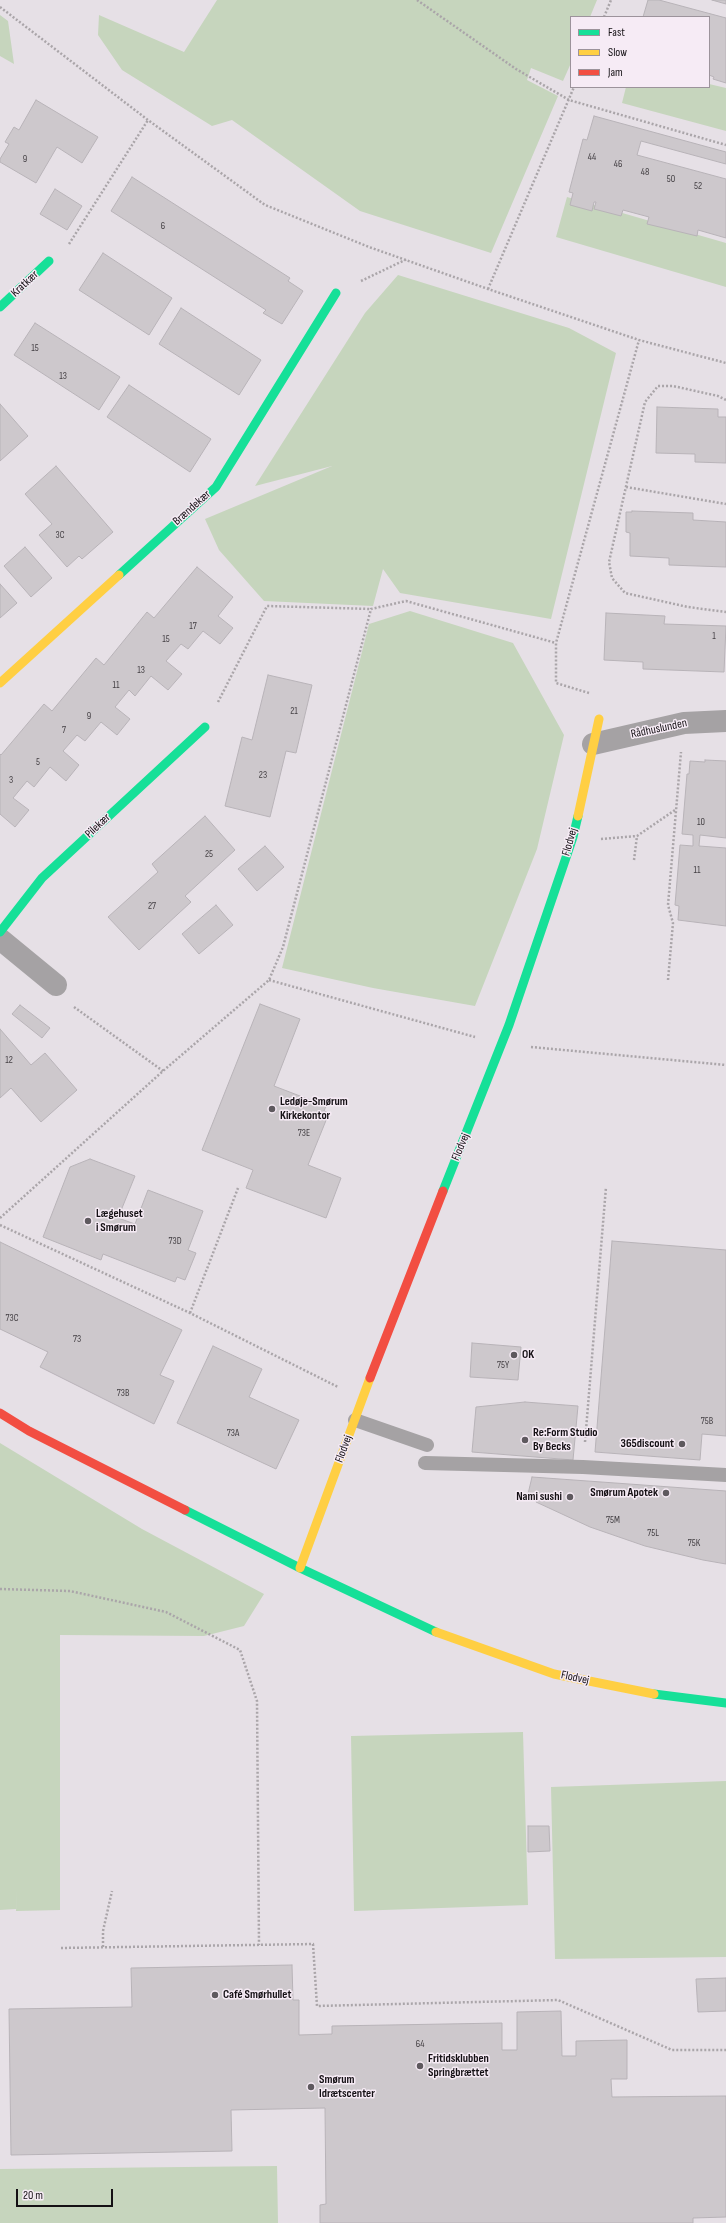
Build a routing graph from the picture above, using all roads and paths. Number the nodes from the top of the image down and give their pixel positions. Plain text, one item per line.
1 (417, 0) edge
2 (611, 0) edge
3 (0, 7) edge
4 (604, 16) edge
5 (574, 88) edge
6 (569, 100) junction
7 (148, 120) junction
8 (726, 145) edge
9 (407, 259) junction
10 (49, 261) joint
11 (488, 289) junction
12 (336, 292) joint
13 (0, 307) edge
14 (639, 340) junction
15 (726, 363) edge
16 (726, 400) edge
17 (626, 487) junction
18 (726, 504) edge
19 (371, 609) junction
20 (726, 612) edge
21 (556, 643) junction
22 (0, 683) edge
23 (599, 720) joint
24 (726, 721) edge
25 (684, 723) junction
26 (205, 727) joint
27 (593, 744) junction
28 (675, 809) junction
29 (637, 836) junction
30 (572, 837) junction
31 (634, 860) dead end
32 (0, 932) edge
33 (0, 939) edge
34 (668, 980) dead end
35 (56, 985) joint
36 (163, 1071) junction
37 (606, 1186) dead end
38 (238, 1188) dead end
39 (0, 1218) edge
40 (0, 1225) edge
41 (190, 1313) junction
42 (363, 1399) junction
43 (0, 1413) edge
44 (355, 1420) junction
45 (426, 1445) dead end
46 (425, 1463) dead end
47 (583, 1467) junction
48 (726, 1475) edge
49 (300, 1568) junction
50 (0, 1589) edge
51 (726, 1703) edge
52 (112, 1891) dead end
53 (259, 1945) junction
54 (103, 1947) junction
55 (61, 1948) dead end
56 (726, 2050) edge

1 - 6 path
2 - 4 path
3 - 7 path
5 - 6 path
6 - 8 path
6 - 11 path
7 - 9 path
7 - 10 path
9 - 11 path
9 - 12 path
10 - 13 street, Kratkær
11 - 14 path
12 - 22 street, Brændekær
14 - 15 path
14 - 21 path
16 - 17 path
17 - 18 path
17 - 20 path
19 - 21 path
19 - 26 path
19 - 36 path
21 - 23 path
23 - 27 street, Flodvej
24 - 25 street, Rådhuslunden
25 - 27 street, Rådhuslunden
25 - 28 path
26 - 32 street, Pilekær
27 - 30 street, Flodvej
28 - 29 path
28 - 34 path
29 - 30 path
29 - 31 path
30 - 42 street, Flodvej
33 - 35 street
35 - 36 path
36 - 39 path
37 - 47 path
38 - 41 path
40 - 41 path
41 - 42 path
42 - 44 street, Flodvej
43 - 49 street, Flodvej
44 - 45 lane
44 - 49 street, Flodvej
46 - 47 lane
47 - 48 lane
49 - 51 street, Flodvej
50 - 53 path
52 - 54 path
53 - 54 path
53 - 56 path
54 - 55 path

